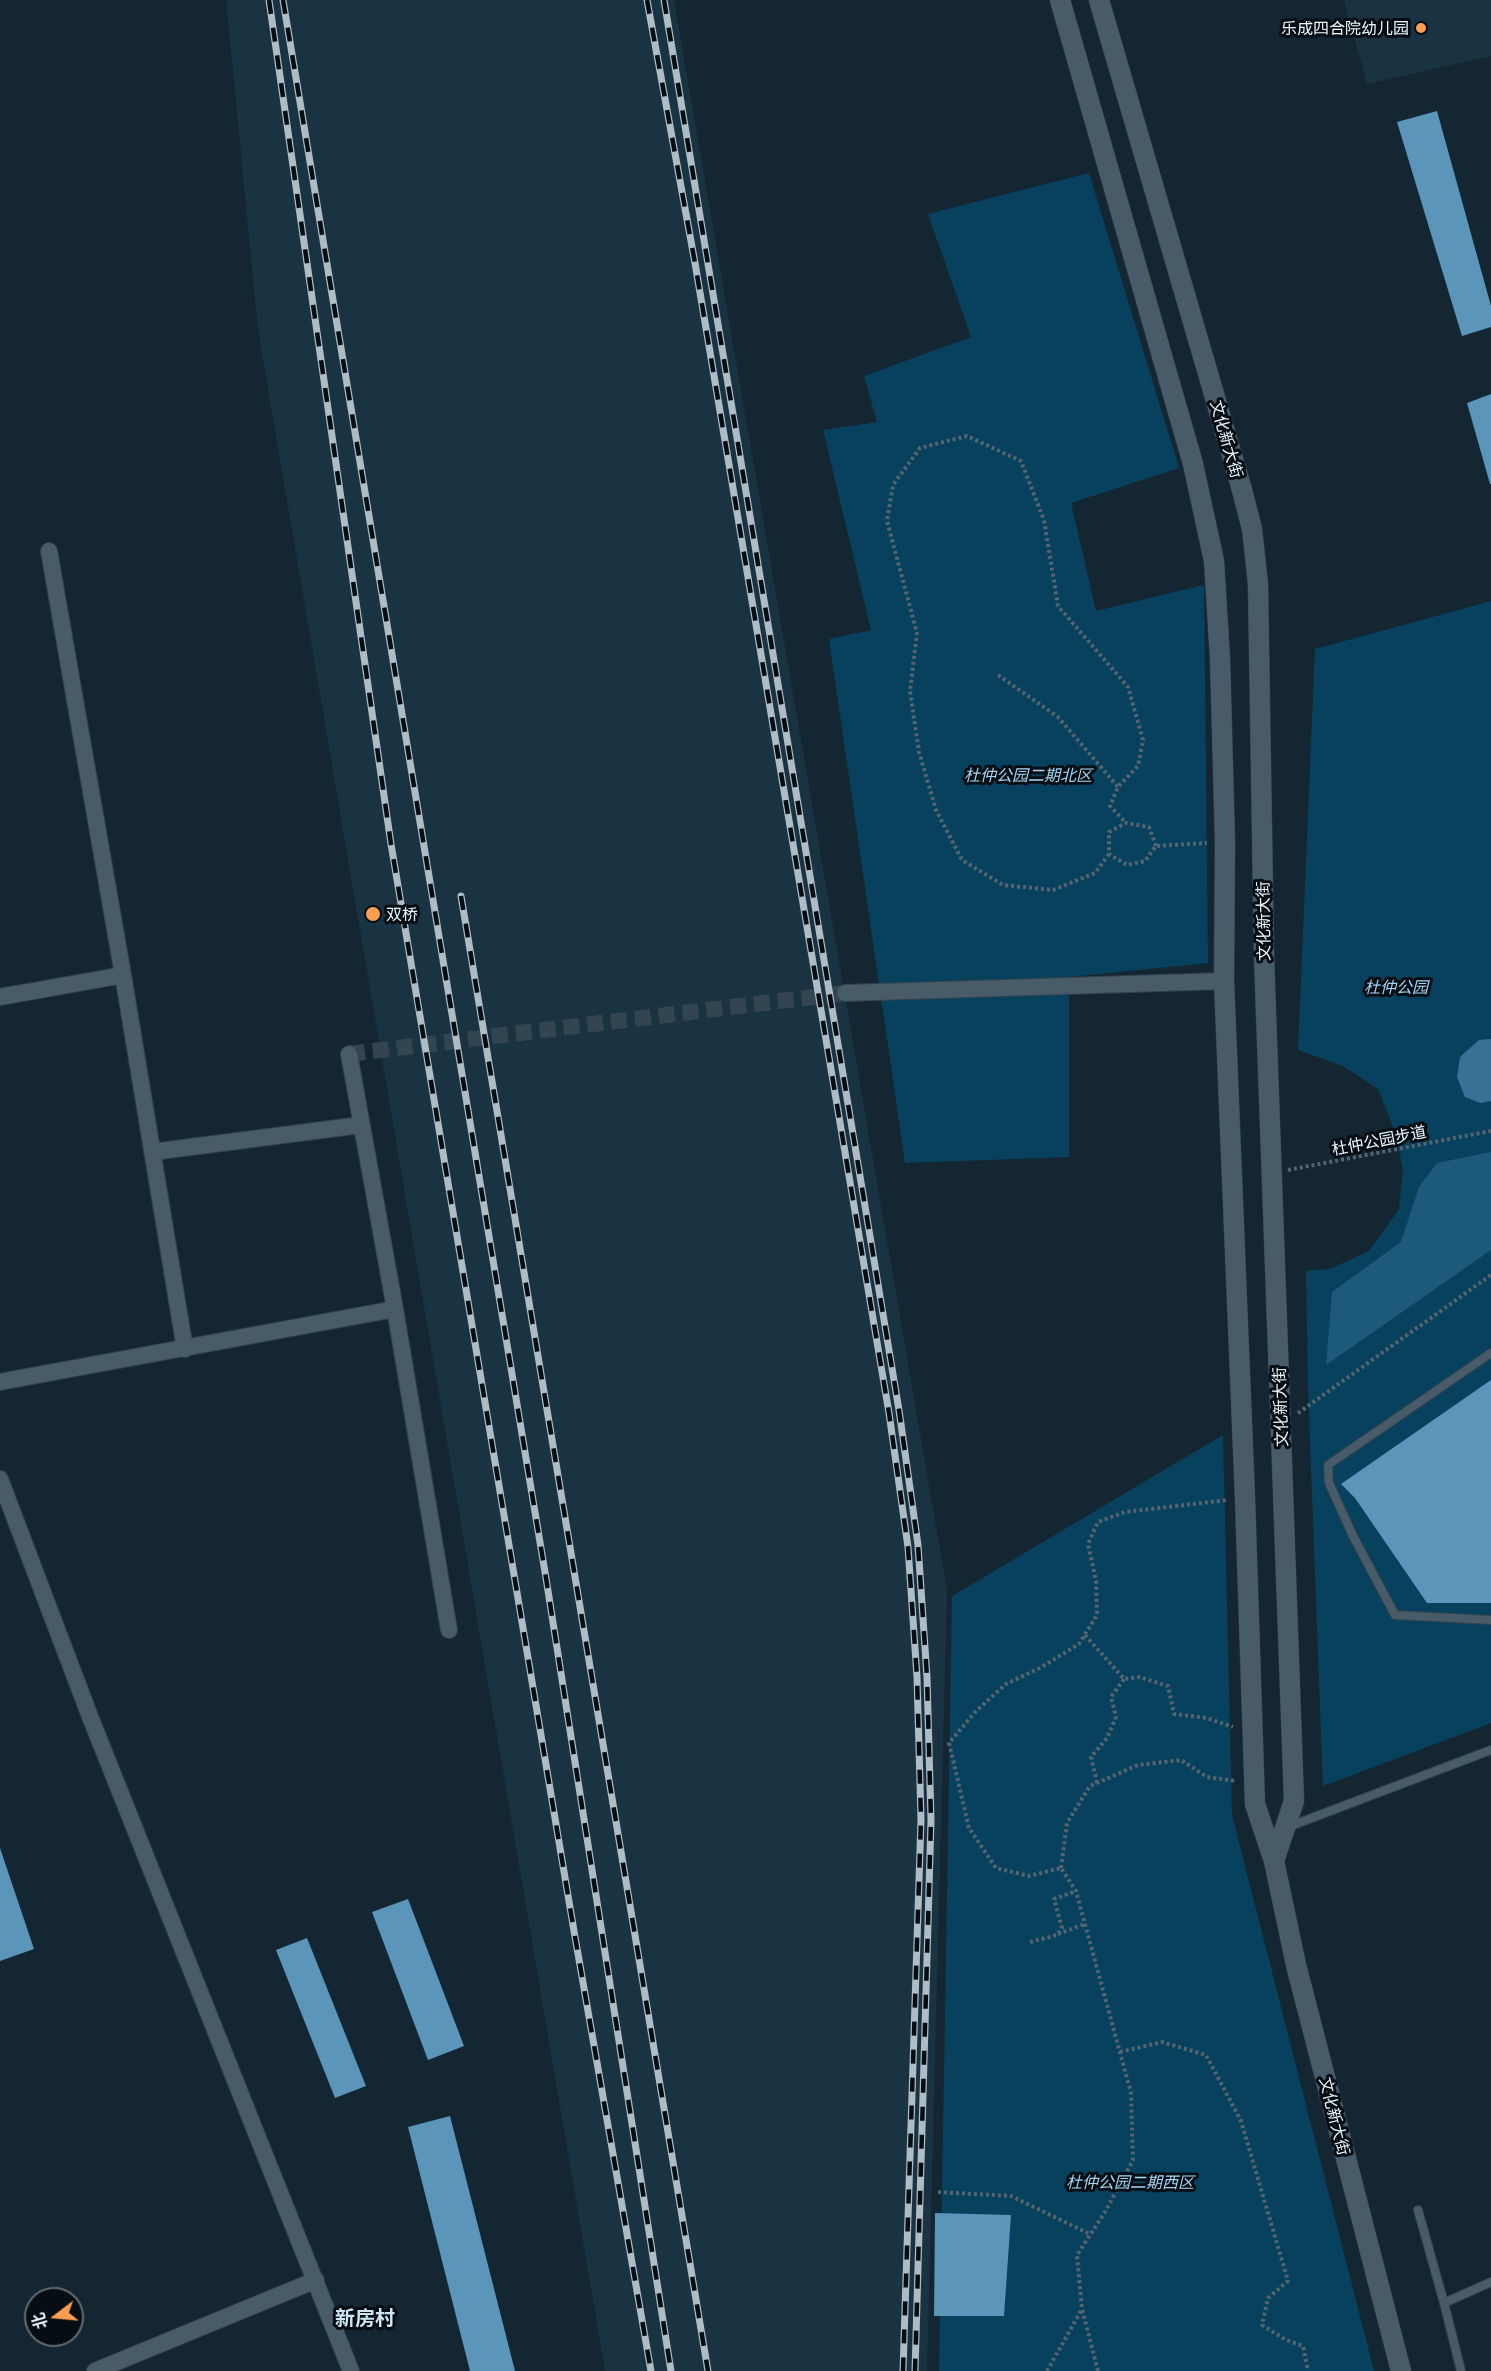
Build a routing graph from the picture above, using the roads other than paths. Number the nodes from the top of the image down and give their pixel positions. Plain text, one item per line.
1 (1060, 0) edge
2 (1099, 0) edge
3 (50, 550) dead end
4 (123, 975) junction
5 (1224, 981) junction
6 (845, 993) tunnel mouth
7 (0, 997) edge
8 (349, 1054) dead end
9 (361, 1125) junction
10 (152, 1152) junction
11 (395, 1309) junction
12 (185, 1349) junction
13 (1491, 1353) edge
14 (0, 1382) edge
15 (0, 1479) edge
16 (1491, 1620) edge
17 (449, 1630) dead end
18 (1491, 1750) edge
19 (1285, 1828) junction
20 (1274, 1861) junction
21 (1418, 2210) dead end
22 (316, 2280) junction
23 (1491, 2282) edge
24 (1444, 2303) junction
25 (95, 2371) edge
26 (351, 2371) edge
27 (1401, 2371) edge
28 (1461, 2371) edge

1 - 5 street, 文化新大街
2 - 19 street, 文化新大街
3 - 4 street
4 - 7 street
4 - 10 street
5 - 6 street
5 - 20 street, 文化新大街
8 - 9 street
9 - 10 street
9 - 11 street
10 - 12 street
11 - 12 street
11 - 17 street
12 - 14 street
13 - 16 lane
15 - 22 street
18 - 19 lane
19 - 20 street, 文化新大街
20 - 27 street, 文化新大街
21 - 24 lane
22 - 25 street
22 - 26 street
23 - 24 lane
24 - 28 lane

